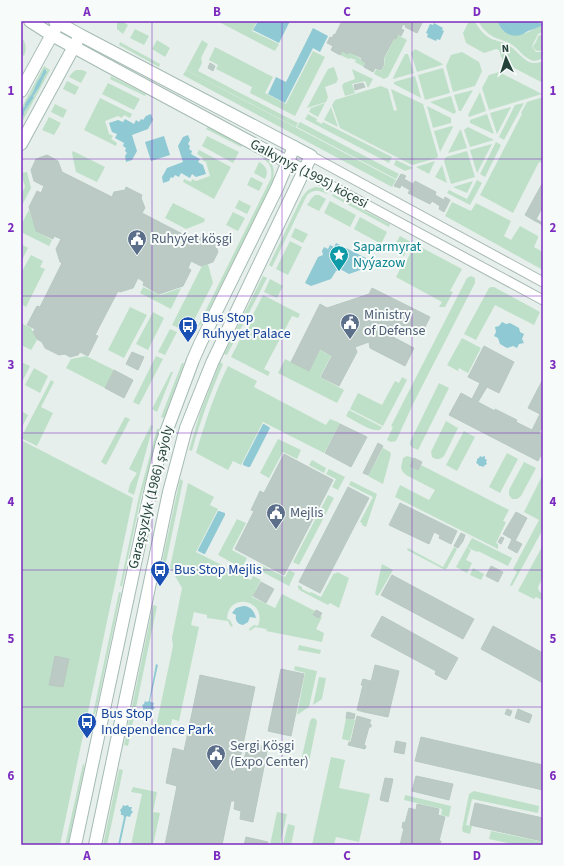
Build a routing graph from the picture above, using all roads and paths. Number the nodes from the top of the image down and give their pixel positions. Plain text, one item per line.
1 (30, 21) edge
2 (61, 23) edge
3 (52, 35) junction
4 (80, 35) junction
5 (74, 47) junction
6 (21, 91) edge
7 (21, 144) edge
8 (294, 147) junction
9 (311, 156) junction
10 (288, 162) junction
11 (304, 171) junction
12 (239, 264) junction
13 (255, 272) junction
14 (543, 282) edge
15 (543, 300) edge
16 (200, 344) junction
17 (216, 354) junction
18 (167, 428) junction
19 (184, 434) junction
20 (75, 845) edge
21 (95, 845) edge

1 - 3 main road, Galkynyş (1995) köçesi
2 - 3 main road
2 - 4 main road, Galkynyş (1995) köçesi
3 - 5 main road, Galkynyş (1995) köçesi
3 - 6 main road
4 - 5 main road
4 - 8 main road, Galkynyş (1995) köçesi
5 - 7 main road
5 - 10 main road, Galkynyş (1995) köçesi
8 - 9 main road, Galkynyş (1995) köçesi
8 - 10 main road, Garaşsyzlyk (1986) şaýoly
9 - 11 main road, Garaşsyzlyk (1986) şaýoly
9 - 14 street, Galkynyş (1995) köçesi
10 - 11 main road, Galkynyş (1995) köçesi
10 - 12 main road, Garaşsyzlyk (1986) şaýoly
11 - 13 main road, Garaşsyzlyk (1986) şaýoly
11 - 15 street, Galkynyş (1995) köçesi
12 - 13 main road
12 - 16 main road, Garaşsyzlyk (1986) şaýoly
13 - 17 main road, Garaşsyzlyk (1986) şaýoly
16 - 17 main road
16 - 18 main road, Garaşsyzlyk (1986) şaýoly
17 - 19 main road, Garaşsyzlyk (1986) şaýoly
18 - 19 main road
18 - 20 main road, Garaşsyzlyk (1986) şaýoly
19 - 21 main road, Garaşsyzlyk (1986) şaýoly

